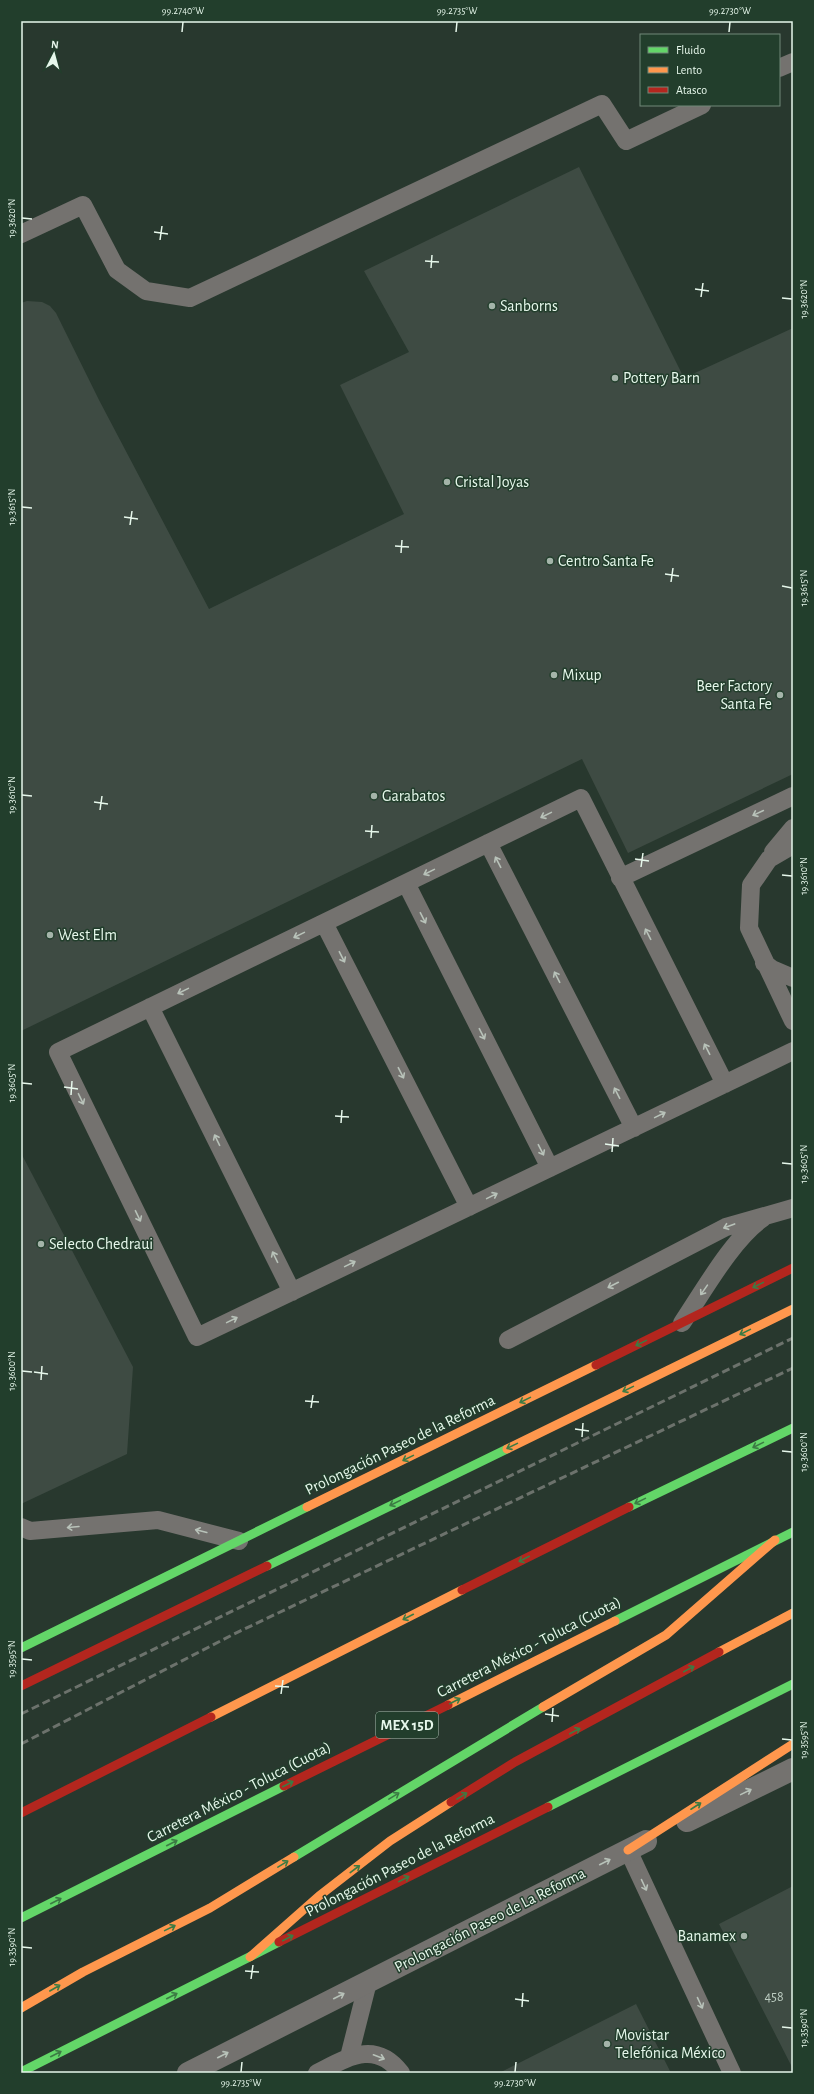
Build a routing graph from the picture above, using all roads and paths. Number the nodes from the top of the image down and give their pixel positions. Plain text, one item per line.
1 (793, 62) edge
2 (780, 68) edge
3 (700, 106) edge
4 (21, 234) edge
5 (793, 796) edge
6 (793, 828) edge
7 (488, 843) junction
8 (793, 845) edge
9 (793, 855) edge
10 (620, 878) junction
11 (406, 883) junction
12 (324, 923) junction
13 (793, 971) edge
14 (793, 978) edge
15 (150, 1007) junction
16 (793, 1008) edge
17 (793, 1021) edge
18 (793, 1051) edge
19 (725, 1084) junction
20 (634, 1128) junction
21 (550, 1168) junction
22 (793, 1197) edge
23 (469, 1206) junction
24 (793, 1208) edge
25 (793, 1268) edge
26 (292, 1292) junction
27 (793, 1309) edge
28 (682, 1323) junction
29 (508, 1340) dead end
30 (793, 1428) edge
31 (21, 1528) edge
32 (793, 1532) edge
33 (775, 1540) junction
34 (239, 1541) junction
35 (793, 1613) edge
36 (21, 1648) edge
37 (793, 1684) edge
38 (21, 1686) edge
39 (793, 1744) edge
40 (793, 1769) edge
41 (21, 1813) edge
42 (628, 1850) junction
43 (21, 1918) edge
44 (250, 1957) junction
45 (368, 1982) junction
46 (21, 2008) edge
47 (349, 2057) junction
48 (21, 2072) edge
49 (188, 2073) edge
50 (317, 2073) edge
51 (401, 2073) edge
52 (732, 2073) edge

1 - 2 lane
3 - 4 lane
5 -> 10 lane
6 - 14 lane
10 -> 7 lane
7 -> 11 lane
20 -> 7 lane
8 - 17 lane
9 - 13 lane
9 - 16 lane
19 -> 10 lane
11 - 12 lane
11 -> 21 lane
12 -> 15 lane
12 -> 23 lane
26 -> 15 lane
15 -> 26 lane
18 - 19 lane
20 -> 19 lane
20 - 21 lane
23 -> 21 lane
22 -> 28 lane
26 -> 23 lane
24 -> 29 lane
25 -> 28 main road, Prolongación Paseo de la Reforma
27 -> 38 main road
28 -> 34 main road, Prolongación Paseo de la Reforma
30 -> 41 main road
34 -> 31 lane
32 - 33 main road, Carretera México - Toluca (Cuota) / MEX 15D
43 -> 33 main road, Carretera México - Toluca (Cuota) / MEX 15D
46 -> 33 main road
34 - 36 main road, Prolongación Paseo de la Reforma
44 -> 35 main road
44 -> 37 main road, Prolongación Paseo de la Reforma
42 -> 39 main road
42 -> 40 street, Prolongación Paseo de La Reforma
45 -> 42 street, Prolongación Paseo de La Reforma
42 -> 52 lane
48 -> 44 main road, Prolongación Paseo de la Reforma
45 - 47 lane
49 -> 45 street, Prolongación Paseo de La Reforma
47 - 50 lane
47 -> 51 lane

